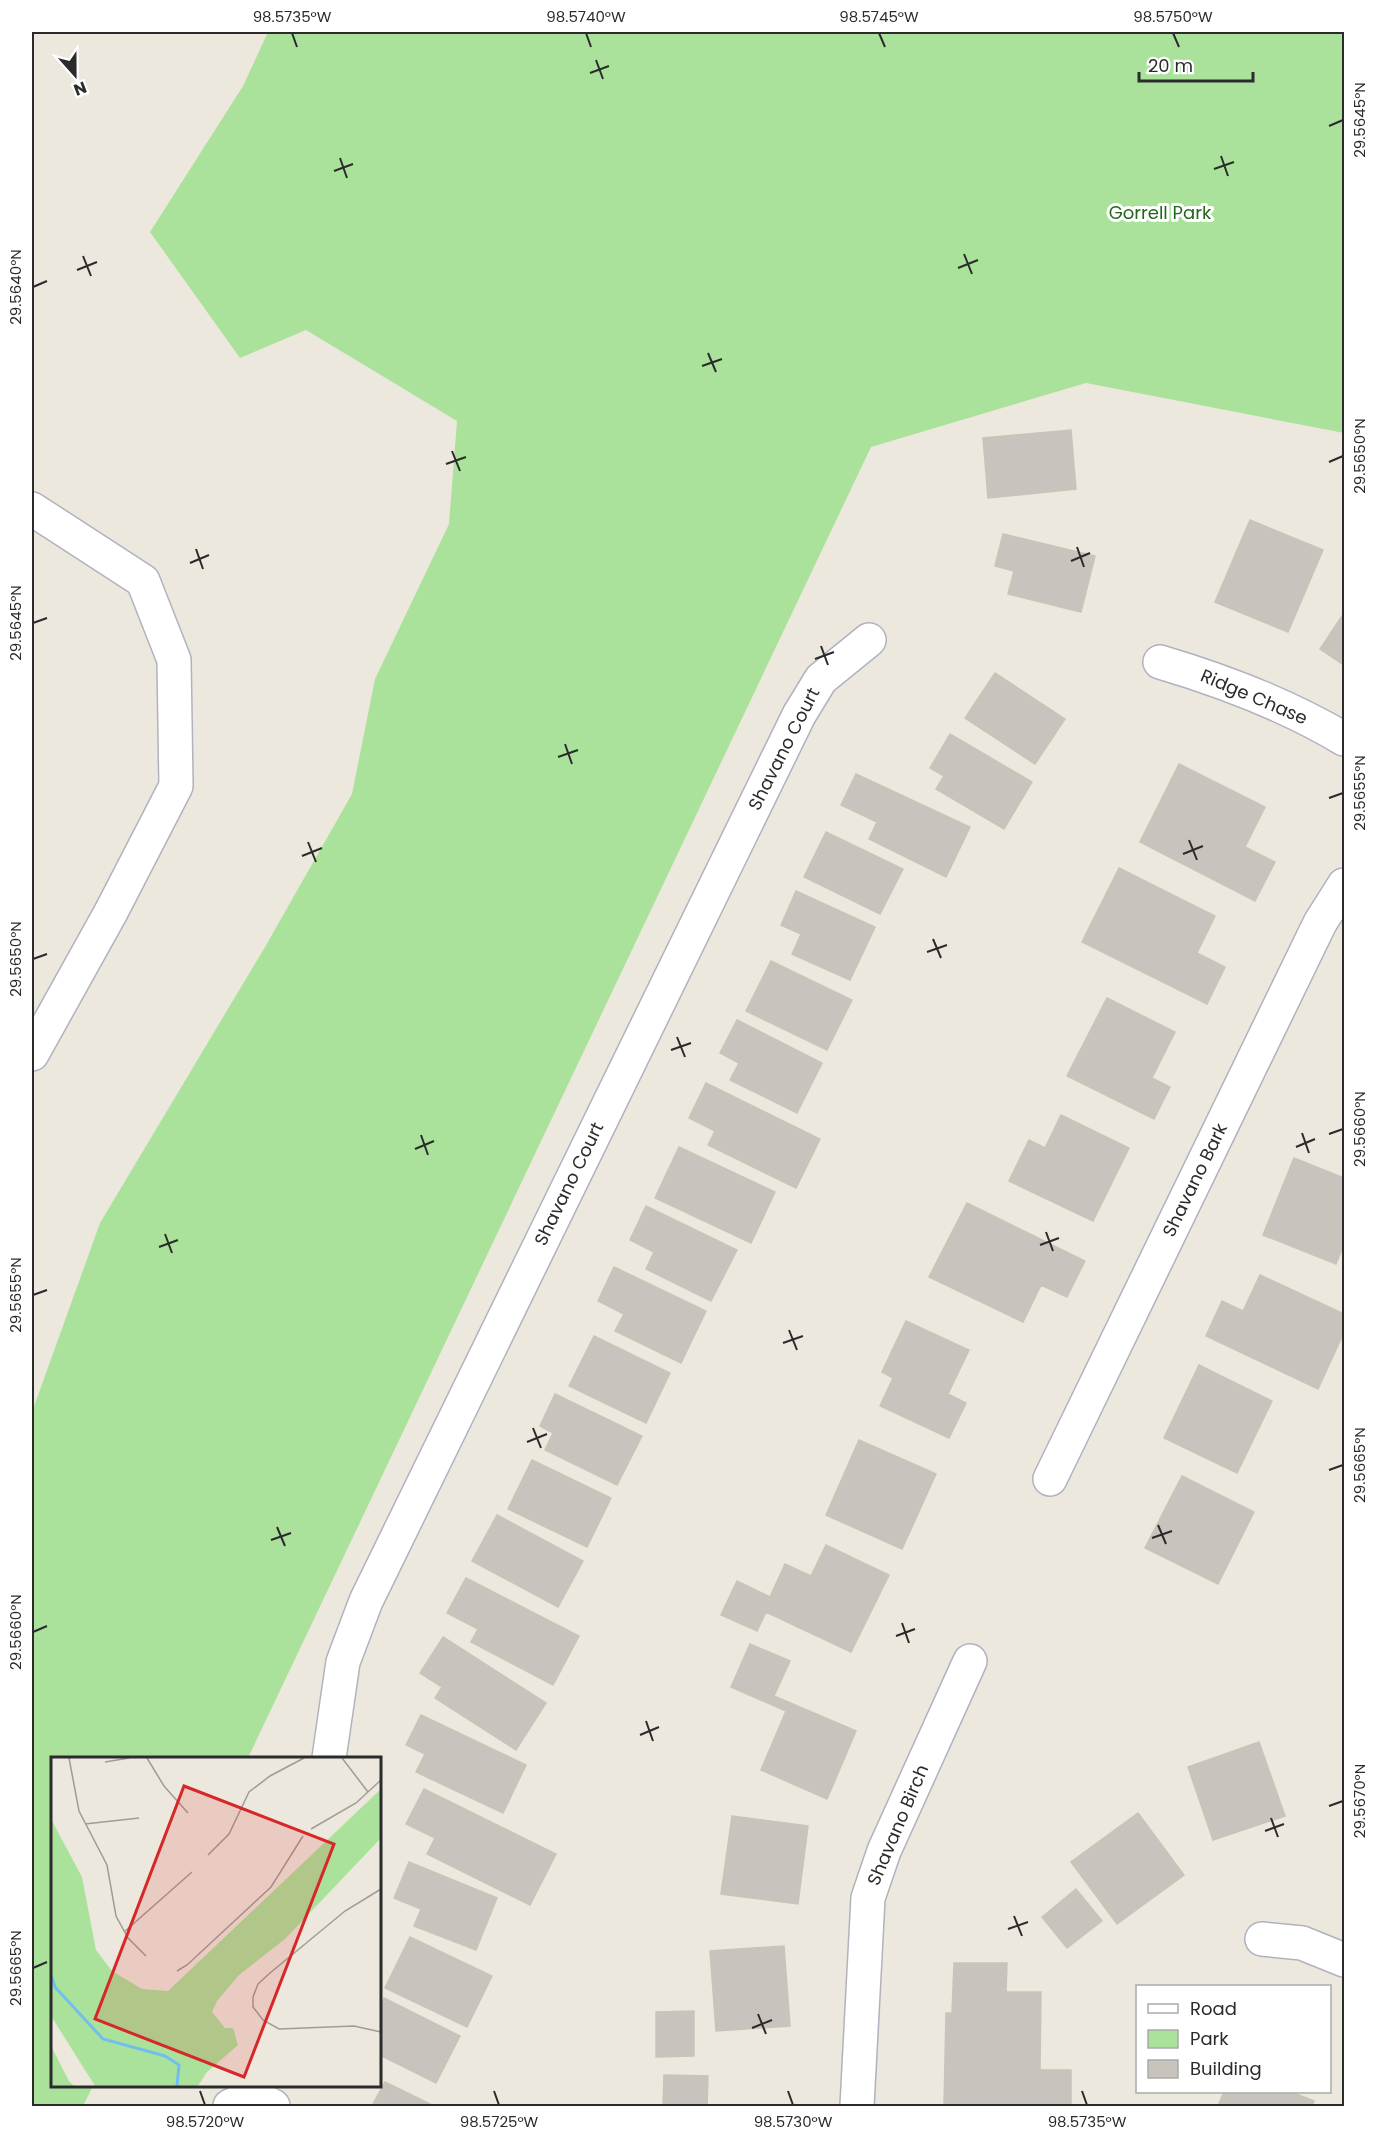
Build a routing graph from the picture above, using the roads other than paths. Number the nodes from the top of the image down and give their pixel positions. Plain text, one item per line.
1 (32, 509) edge
2 (869, 640) dead end
3 (1160, 662) dead end
4 (1344, 739) edge
5 (1344, 885) edge
6 (32, 1054) edge
7 (1050, 1479) dead end
8 (970, 1661) dead end
9 (329, 1757) edge
10 (1262, 1939) dead end
11 (1344, 1960) edge
12 (272, 2098) edge
13 (230, 2106) edge
14 (857, 2106) edge

1 - 6 street
2 - 9 street, Shavano Court
3 - 4 street, Ridge Chase
5 - 7 street, Shavano Bark
8 - 14 street, Shavano Birch
10 - 11 street
12 - 13 street

